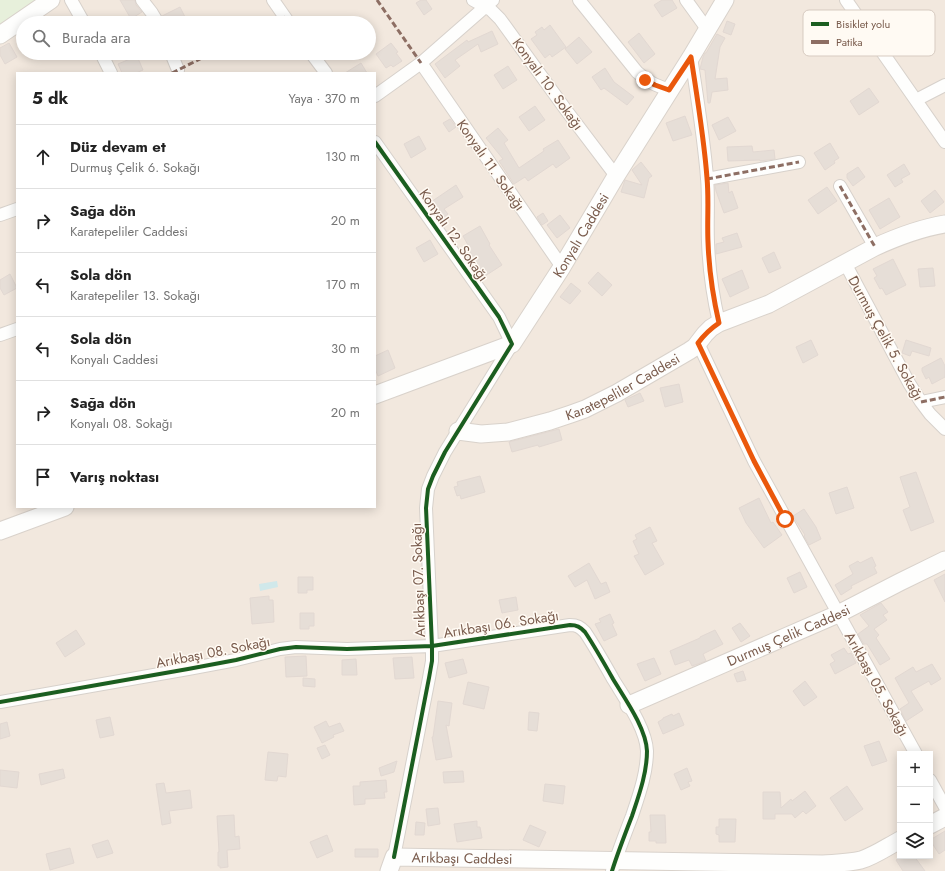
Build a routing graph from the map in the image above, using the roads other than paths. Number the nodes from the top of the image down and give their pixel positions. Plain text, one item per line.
1 (51, 0) edge
2 (72, 0) edge
3 (142, 0) edge
4 (273, 0) edge
5 (473, 0) edge
6 (578, 0) edge
7 (686, 0) edge
8 (725, 0) edge
9 (846, 0) edge
10 (489, 3) edge
11 (853, 10) edge
12 (28, 16) edge
13 (80, 16) edge
14 (154, 16) edge
15 (284, 16) edge
16 (16, 24) edge
17 (707, 29) junction
18 (0, 35) edge
19 (885, 56) edge
20 (691, 57) junction
21 (104, 60) edge
22 (174, 60) edge
23 (316, 60) edge
24 (421, 64) junction
25 (178, 70) dead end
26 (111, 72) edge
27 (325, 72) edge
28 (945, 85) edge
29 (669, 90) junction
30 (376, 95) edge
31 (916, 100) junction
32 (945, 142) edge
33 (376, 143) edge
34 (799, 162) dead end
35 (616, 176) junction
36 (707, 179) junction
37 (840, 186) dead end
38 (16, 209) edge
39 (0, 215) edge
40 (945, 224) edge
41 (875, 247) junction
42 (845, 263) junction
43 (562, 267) junction
44 (719, 323) junction
45 (16, 329) edge
46 (0, 335) edge
47 (698, 343) junction
48 (512, 344) junction
49 (376, 395) edge
50 (945, 397) edge
51 (921, 402) junction
52 (945, 429) edge
53 (458, 431) junction
54 (62, 508) edge
55 (0, 530) edge
56 (945, 560) edge
57 (838, 614) junction
58 (432, 646) junction
59 (0, 702) edge
60 (629, 705) junction
61 (914, 751) edge
62 (933, 785) edge
63 (945, 807) edge
64 (945, 817) edge
65 (933, 823) edge
66 (897, 842) edge
67 (392, 864) edge
68 (614, 866) edge
69 (848, 867) edge

1 - 12 street
2 - 13 street
3 - 14 street
4 - 15 street
5 - 10 street, Konyalı 10. Sokağı
6 - 29 street
7 - 17 street
8 - 17 street, Konyalı Caddesi
9 - 11 street
10 - 24 street
10 - 35 street, Konyalı 10. Sokağı
16 - 18 street
17 - 20 street, Konyalı Caddesi
19 - 31 street
20 - 29 street, Konyalı Caddesi
20 - 36 street
21 - 26 street
22 - 25 street
23 - 27 street
24 - 30 street
24 - 43 street, Konyalı 11. Sokağı
28 - 31 street
29 - 35 street, Konyalı Caddesi
31 - 32 street
33 - 48 street, Konyalı 12. Sokağı
34 - 36 street
35 - 43 street, Konyalı Caddesi
36 - 44 street
37 - 41 street
38 - 39 street
40 - 41 street, Karatepeliler Caddesi
41 - 42 street, Karatepeliler Caddesi
42 - 44 street, Karatepeliler Caddesi
42 - 51 street, Durmuş Çelik 5. Sokağı
43 - 48 street, Konyalı Caddesi
44 - 47 street, Karatepeliler Caddesi
45 - 46 street
47 - 53 street, Karatepeliler Caddesi
47 - 57 street, Arıkbaşı 05. Sokağı
48 - 49 street
48 - 53 street, Arıkbaşı 07. Sokağı
50 - 51 street
51 - 52 street, Durmuş Çelik 5. Sokağı
53 - 58 street, Arıkbaşı 07. Sokağı
54 - 55 street
56 - 57 street, Durmuş Çelik Caddesi
57 - 60 street, Durmuş Çelik Caddesi
57 - 61 street, Arıkbaşı 05. Sokağı
58 - 59 street, Arıkbaşı 08. Sokağı
58 - 60 street, Arıkbaşı 06. Sokağı
58 - 67 street, Arıkbaşı 07. Sokağı
60 - 68 street, Arıkbaşı 06. Sokağı
62 - 63 street
64 - 65 street
66 - 69 street, Arıkbaşı Caddesi
67 - 68 street, Arıkbaşı Caddesi
68 - 69 street, Arıkbaşı Caddesi

